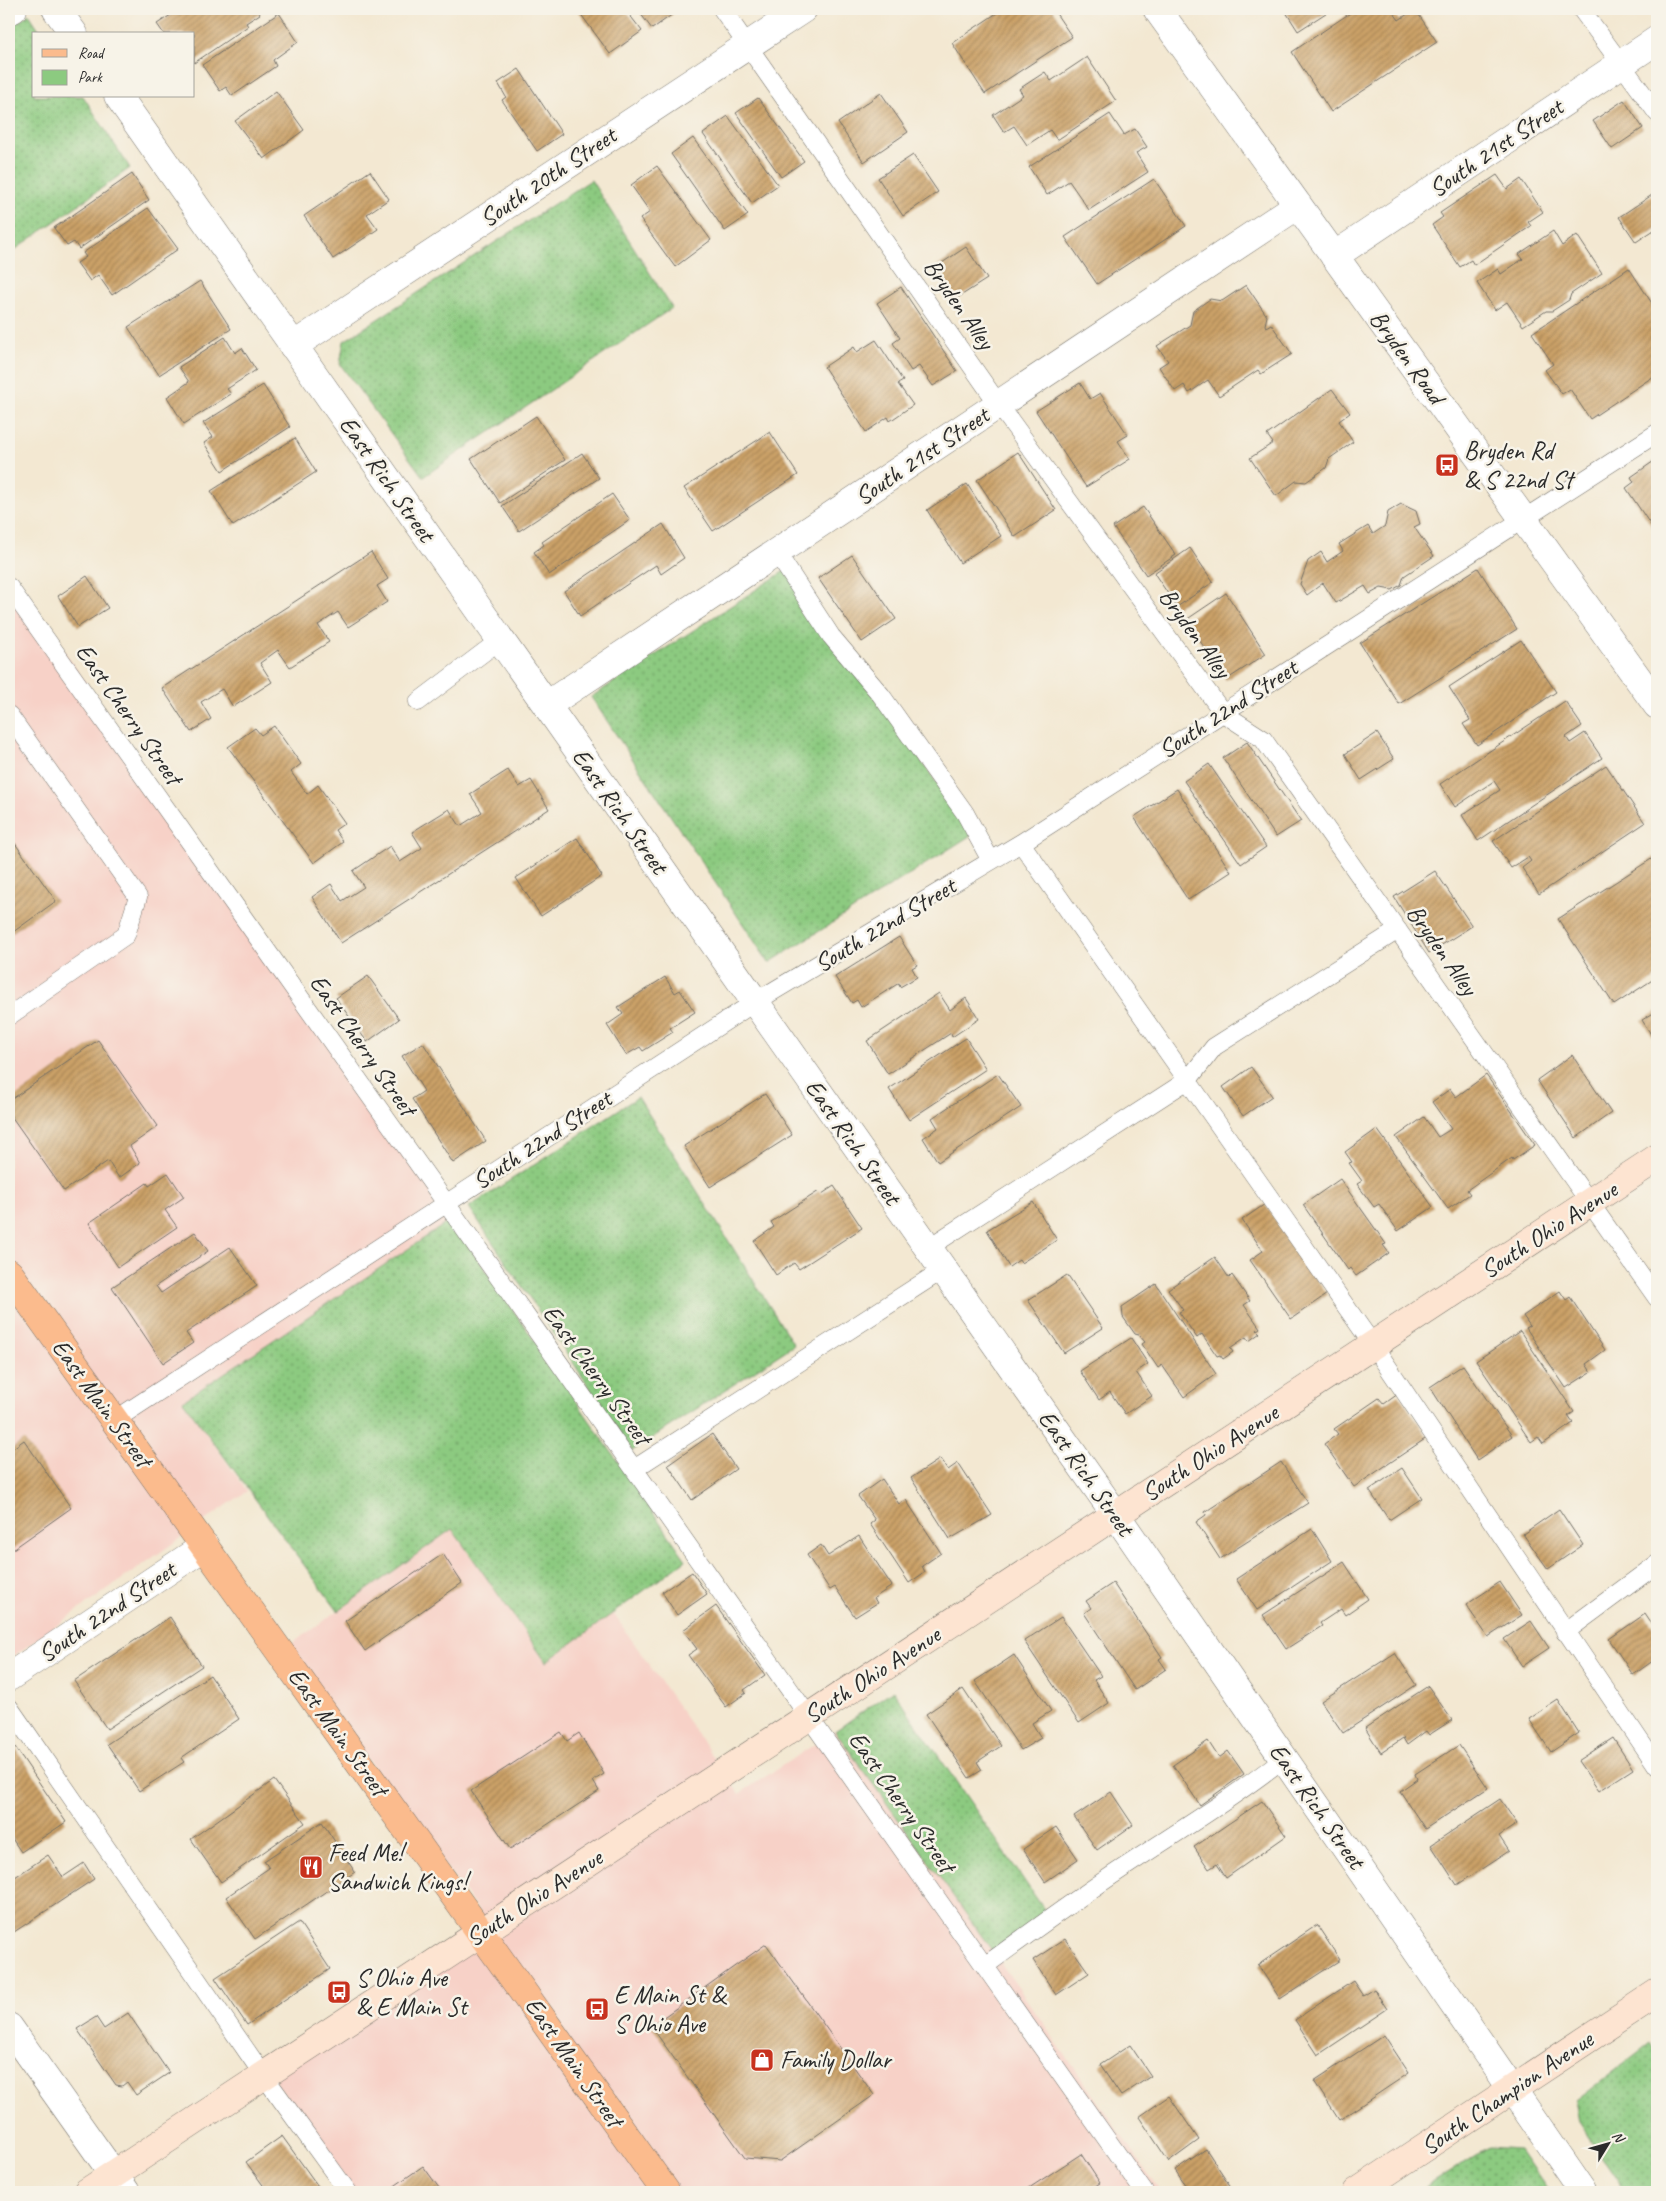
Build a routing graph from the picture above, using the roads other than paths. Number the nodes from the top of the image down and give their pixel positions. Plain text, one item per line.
1 (13, 9) edge
2 (56, 9) edge
3 (722, 9) edge
4 (803, 9) edge
5 (1157, 9) edge
6 (1581, 9) edge
7 (9, 11) edge
8 (73, 32) edge
9 (1657, 40) edge
10 (749, 45) junction
11 (1621, 64) junction
12 (119, 98) edge
13 (1657, 114) edge
14 (1298, 206) junction
15 (1334, 256) junction
16 (293, 346) junction
17 (999, 405) junction
18 (1657, 433) edge
19 (1524, 519) junction
20 (777, 552) junction
21 (9, 587) edge
22 (500, 640) junction
23 (418, 702) dead end
24 (1657, 705) edge
25 (547, 706) junction
26 (1222, 713) junction
27 (9, 715) edge
28 (1021, 842) junction
29 (991, 861) junction
30 (1398, 930) junction
31 (755, 1002) junction
32 (9, 1016) edge
33 (1188, 1080) junction
34 (1657, 1158) edge
35 (1590, 1203) junction
36 (444, 1204) junction
37 (936, 1259) junction
38 (9, 1273) edge
39 (1657, 1298) edge
40 (1373, 1345) junction
41 (115, 1420) junction
42 (634, 1469) junction
43 (1116, 1515) junction
44 (205, 1546) junction
45 (1657, 1564) edge
46 (1565, 1632) junction
47 (9, 1677) edge
48 (9, 1707) edge
49 (811, 1716) junction
50 (1284, 1758) junction
51 (1657, 1766) edge
52 (482, 1932) junction
53 (986, 1966) junction
54 (1657, 1994) edge
55 (9, 2027) edge
56 (264, 2076) junction
57 (1512, 2090) junction
58 (120, 2184) edge
59 (87, 2192) edge
60 (348, 2192) edge
61 (666, 2192) edge
62 (1144, 2192) edge
63 (1357, 2192) edge
64 (1583, 2192) edge

1 - 7 street
2 - 8 street
3 - 10 lane, Bryden Alley
4 - 10 street, South 20th Street
5 - 14 street, Bryden Road
6 - 11 lane
9 - 11 street, South 21st Street
10 - 16 street, South 20th Street
10 - 17 lane, Bryden Alley
11 - 13 lane
11 - 15 street, South 21st Street
12 - 16 street, East Rich Street
14 - 15 street, Bryden Road
14 - 17 street, South 21st Street
15 - 19 street, Bryden Road
16 - 22 street, East Rich Street
17 - 20 street, South 21st Street
17 - 26 lane, Bryden Alley
18 - 19 lane, South 22nd Street
19 - 24 street, Bryden Road
19 - 26 lane, South 22nd Street
20 - 25 street, South 21st Street
20 - 29 lane
21 - 36 lane, East Cherry Street
22 - 23 lane
22 - 25 street, East Rich Street
25 - 31 street, East Rich Street
26 - 28 lane, South 22nd Street
26 - 30 lane, Bryden Alley
27 - 32 lane
28 - 29 lane, South 22nd Street
28 - 33 lane
29 - 31 lane, South 22nd Street
30 - 33 lane
30 - 35 lane, Bryden Alley
31 - 36 lane, South 22nd Street
31 - 37 street, East Rich Street
33 - 37 lane
33 - 40 lane
34 - 35 street, South Ohio Avenue
35 - 39 lane, Bryden Alley
35 - 40 street, South Ohio Avenue
36 - 41 lane, South 22nd Street
36 - 42 lane, East Cherry Street
37 - 42 lane
37 - 43 street, East Rich Street
38 - 41 main road, East Main Street
40 - 43 street, South Ohio Avenue
40 - 46 lane
41 - 44 main road, East Main Street
42 - 49 lane, East Cherry Street
43 - 49 street, South Ohio Avenue
43 - 50 street, East Rich Street
44 - 47 street, South 22nd Street
44 - 52 main road, East Main Street
45 - 46 lane
46 - 51 lane
48 - 56 lane
49 - 52 street, South Ohio Avenue
49 - 53 lane, East Cherry Street
50 - 53 lane
50 - 57 street, East Rich Street
52 - 56 street, South Ohio Avenue
52 - 61 main road, East Main Street
53 - 62 lane, East Cherry Street
54 - 57 street, South Champion Avenue
55 - 58 street
56 - 58 street, South Ohio Avenue
56 - 60 lane
57 - 63 street, South Champion Avenue
57 - 64 street, East Rich Street
58 - 59 street, South Ohio Avenue

